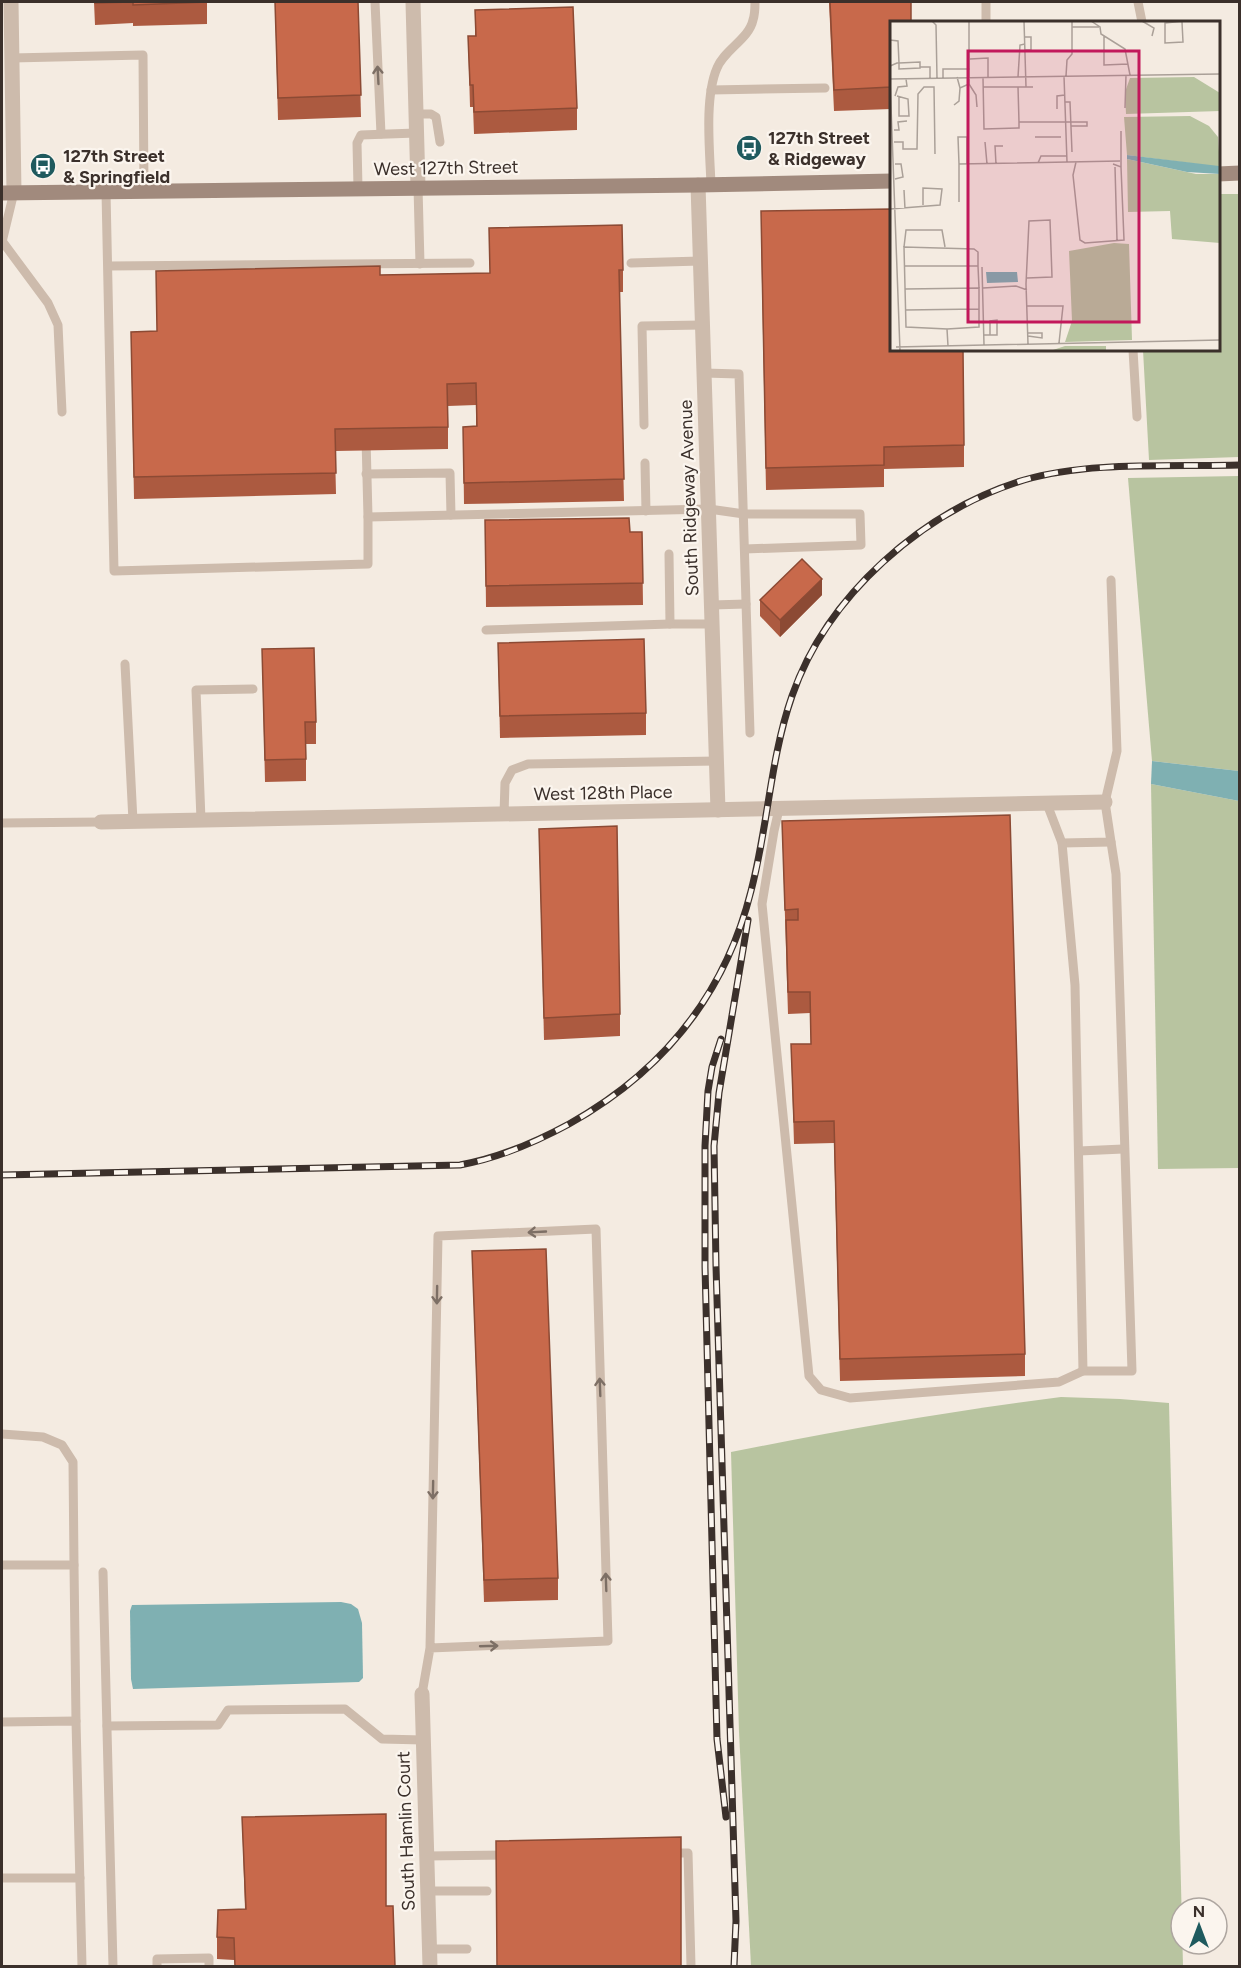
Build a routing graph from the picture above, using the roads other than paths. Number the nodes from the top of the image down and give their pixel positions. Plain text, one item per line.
1 (11, 2) edge
2 (375, 2) edge
3 (413, 2) edge
4 (755, 2) edge
5 (986, 2) edge
6 (1138, 2) edge
7 (986, 21) edge
8 (1142, 21) edge
9 (12, 58) junction
10 (825, 88) dead end
11 (711, 90) junction
12 (416, 114) junction
13 (7, 133) edge
14 (416, 133) junction
15 (381, 134) junction
16 (440, 142) dead end
17 (1239, 173) edge
18 (1220, 174) edge
19 (890, 181) edge
20 (704, 185) junction
21 (418, 187) junction
22 (358, 188) junction
23 (144, 191) junction
24 (106, 192) junction
25 (8, 193) edge
26 (2, 242) edge
27 (700, 261) junction
28 (470, 263) dead end
29 (631, 263) dead end
30 (362, 264) junction
31 (420, 264) junction
32 (109, 266) junction
33 (362, 276) edge
34 (702, 325) junction
35 (1133, 351) edge
36 (704, 373) junction
37 (62, 412) dead end
38 (1137, 417) dead end
39 (644, 425) dead end
40 (365, 427) edge
41 (645, 463) dead end
42 (366, 474) junction
43 (708, 509) junction
44 (646, 511) junction
45 (744, 514) junction
46 (451, 515) junction
47 (368, 517) junction
48 (745, 549) junction
49 (669, 554) dead end
50 (1111, 580) dead end
51 (746, 604) junction
52 (712, 605) junction
53 (670, 624) junction
54 (712, 624) junction
55 (486, 630) dead end
56 (124, 664) dead end
57 (253, 689) dead end
58 (750, 733) dead end
59 (717, 762) junction
60 (1105, 802) junction
61 (1047, 804) junction
62 (779, 809) junction
63 (718, 810) junction
64 (504, 814) junction
65 (201, 820) junction
66 (133, 821) junction
67 (101, 822) joint
68 (2, 823) edge
69 (1111, 842) junction
70 (1062, 843) junction
71 (1123, 1149) junction
72 (1079, 1151) junction
73 (1083, 1371) junction
74 (2, 1434) edge
75 (2, 1565) edge
76 (74, 1565) junction
77 (103, 1572) dead end
78 (430, 1648) junction
79 (422, 1694) joint
80 (76, 1721) junction
81 (2, 1722) edge
82 (107, 1726) junction
83 (423, 1740) junction
84 (665, 1853) edge
85 (522, 1855) edge
86 (427, 1856) junction
87 (2, 1878) edge
88 (80, 1878) junction
89 (428, 1891) junction
90 (488, 1891) dead end
91 (429, 1949) junction
92 (467, 1949) dead end
93 (82, 1966) edge
94 (113, 1966) edge
95 (157, 1966) edge
96 (209, 1966) edge
97 (430, 1966) edge
98 (690, 1966) edge

1 - 9 street
15 -> 2 lane
3 - 12 street
4 - 11 lane
5 - 7 lane
6 - 8 lane
9 - 13 street
9 - 23 lane
10 - 11 lane
11 - 20 lane
12 - 14 street
12 - 16 lane
13 - 25 street
14 - 15 lane
14 - 21 street
15 - 22 lane
17 - 18 main road
19 - 20 main road, West 127th Street
20 - 21 main road, West 127th Street
20 - 27 street, South Ridgeway Avenue
21 - 22 main road, West 127th Street
21 - 31 lane
22 - 23 main road, West 127th Street
23 - 24 main road, West 127th Street
24 - 25 main road, West 127th Street
24 - 32 lane
25 - 26 lane
26 - 37 lane
27 - 29 lane
27 - 34 street, South Ridgeway Avenue
28 - 31 lane
30 - 31 lane
30 - 32 lane
30 - 33 lane
32 - 47 lane
34 - 36 street, South Ridgeway Avenue
34 - 39 lane
35 - 38 lane
36 - 43 street, South Ridgeway Avenue
36 - 45 lane
40 - 42 lane
41 - 44 lane
42 - 46 lane
42 - 47 lane
43 - 44 lane
43 - 45 lane
43 - 52 street, South Ridgeway Avenue
44 - 46 lane
45 - 48 lane
45 - 48 lane
46 - 47 lane
48 - 51 lane
49 - 53 lane
50 - 60 lane
51 - 52 lane
51 - 58 lane
52 - 54 street, South Ridgeway Avenue
53 - 54 lane
53 - 55 lane
54 - 59 street, South Ridgeway Avenue
56 - 66 lane
57 - 65 lane
59 - 63 street, South Ridgeway Avenue
59 - 64 lane
60 - 61 street, West 128th Place
60 - 69 lane
61 - 62 street, West 128th Place
61 - 70 lane
62 - 63 street, West 128th Place
62 - 73 lane
63 - 64 street, West 128th Place
64 - 65 street, West 128th Place
65 - 66 street, West 128th Place
66 - 67 street, West 128th Place
67 - 68 lane
69 - 70 lane
69 - 71 lane
70 - 72 lane
71 - 72 lane
71 - 73 lane
72 - 73 lane
74 - 76 lane
75 - 76 lane
76 - 80 lane
77 - 82 lane
78 -> 78 lane
78 - 79 lane
79 - 83 street, South Hamlin Court
80 - 81 lane
80 - 88 lane
82 - 83 lane
82 - 94 lane
83 - 86 street, South Hamlin Court
84 - 98 lane
85 - 86 lane
86 - 89 street, South Hamlin Court
87 - 88 lane
88 - 93 lane
89 - 90 lane
89 - 91 street, South Hamlin Court
91 - 92 lane
91 - 97 street, South Hamlin Court
95 - 96 lane

